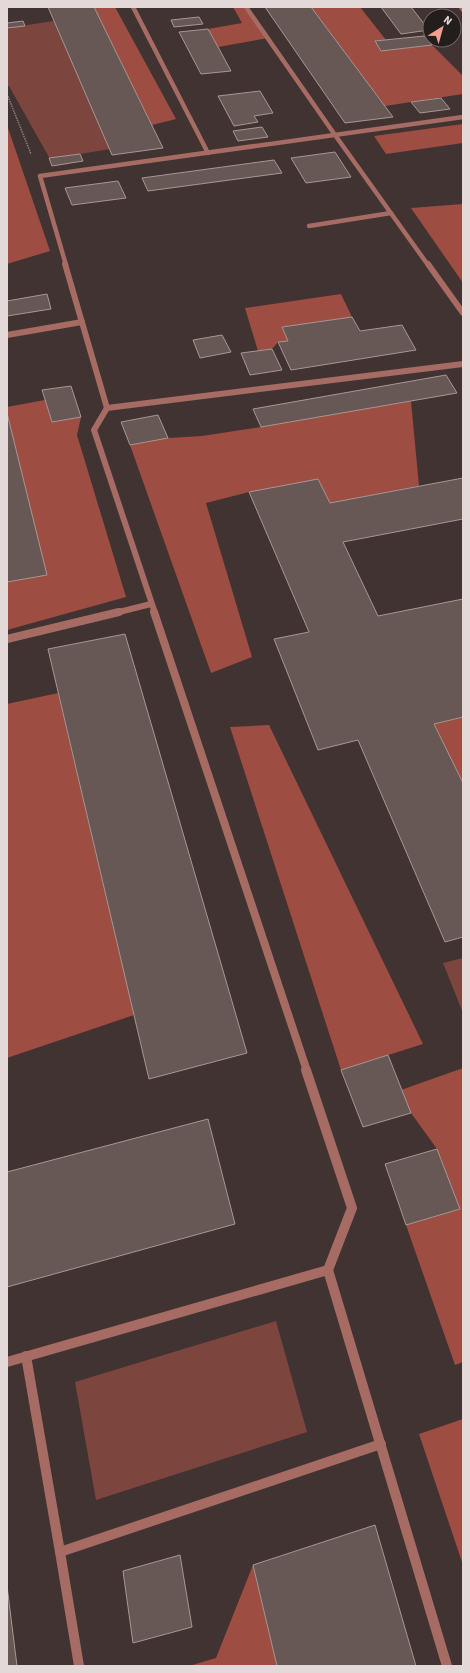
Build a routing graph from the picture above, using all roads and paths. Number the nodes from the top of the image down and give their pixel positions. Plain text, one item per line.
1 (132, 7) edge
2 (246, 7) edge
3 (461, 7) edge
4 (463, 10) edge
5 (7, 94) edge
6 (463, 117) edge
7 (335, 135) junction
8 (208, 153) junction
9 (40, 176) junction
10 (392, 213) junction
11 (309, 226) dead end
12 (463, 313) edge
13 (82, 322) junction
14 (7, 335) edge
15 (463, 364) edge
16 (107, 408) junction
17 (152, 604) junction
18 (7, 638) edge
19 (328, 1270) junction
20 (26, 1356) junction
21 (7, 1362) edge
22 (381, 1444) junction
23 (60, 1552) junction
24 (79, 1666) edge
25 (447, 1666) edge

1 - 8 lane
2 - 7 lane
3 - 4 lane
5 - 9 path
6 - 7 lane
7 - 8 lane
7 - 10 lane
8 - 9 lane
9 - 13 lane
10 - 11 lane
10 - 12 lane
13 - 14 lane
13 - 16 lane
15 - 16 lane
16 - 17 lane
17 - 18 lane
17 - 19 lane
19 - 20 lane
19 - 22 lane
20 - 21 lane
20 - 23 lane
22 - 23 lane
22 - 25 lane
23 - 24 lane

